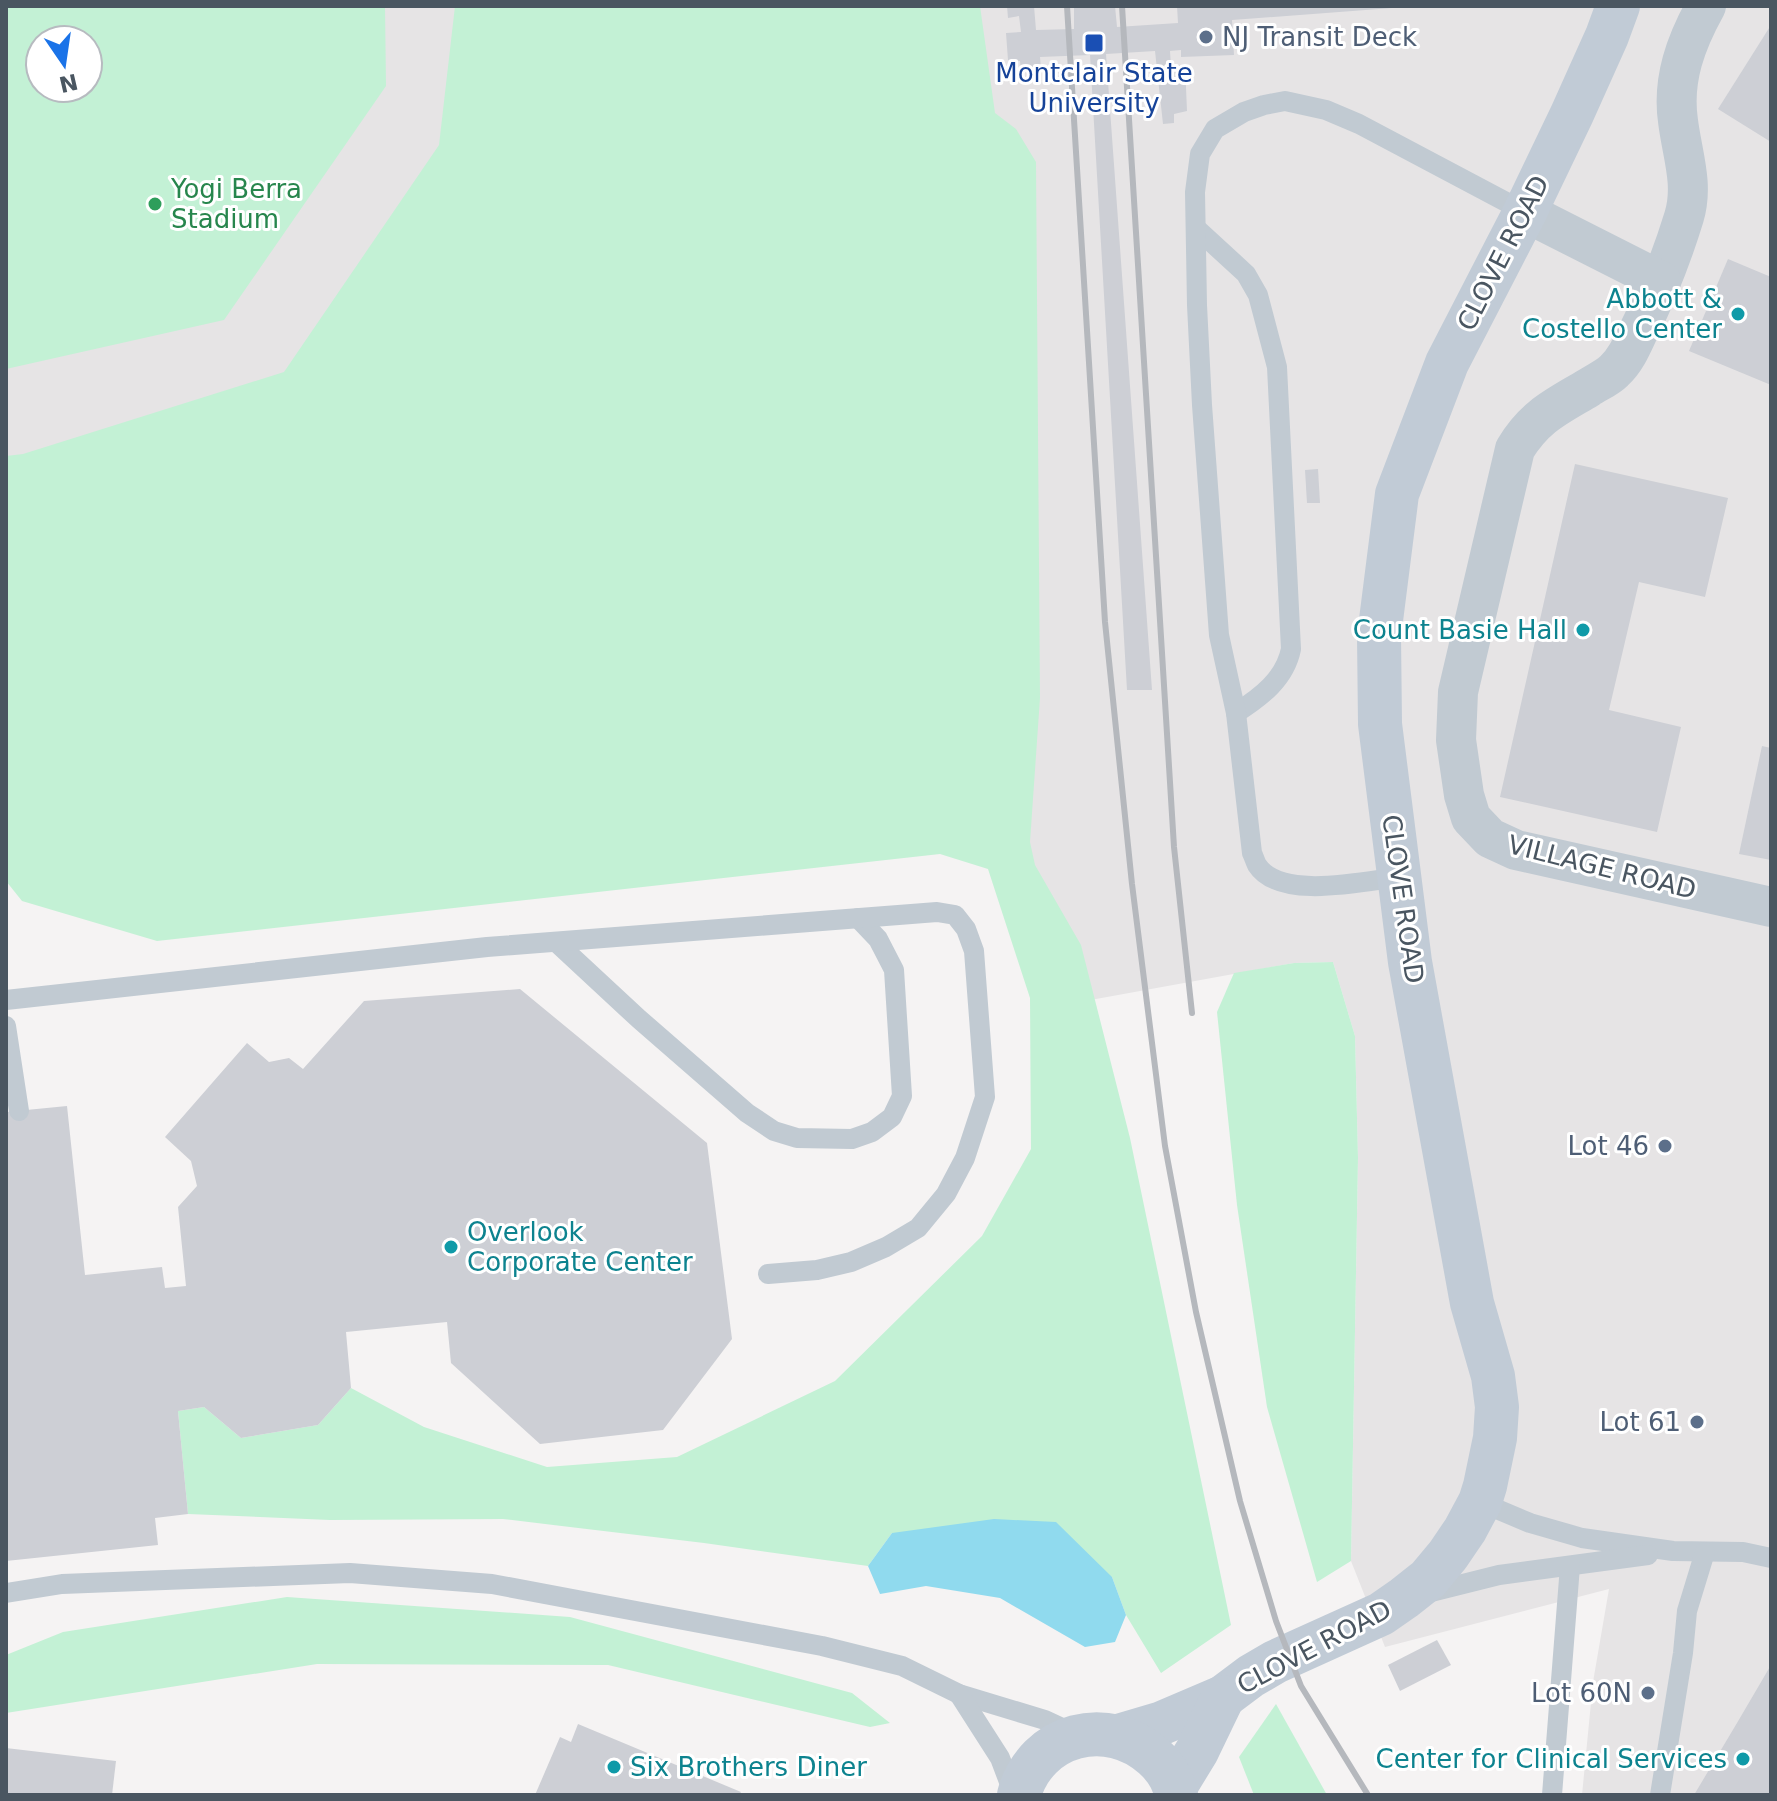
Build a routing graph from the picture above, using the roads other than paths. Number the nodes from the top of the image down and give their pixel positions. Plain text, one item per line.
1 (1618, 6) edge
2 (1706, 6) edge
3 (1525, 212) junction
4 (1196, 228) junction
5 (1661, 281) junction
6 (1236, 713) junction
7 (1400, 877) junction
8 (1771, 907) edge
9 (858, 918) junction
10 (556, 942) junction
11 (6, 1000) edge
12 (6, 1026) edge
13 (19, 1111) dead end
14 (768, 1274) dead end
15 (1480, 1502) junction
16 (1673, 1551) junction
17 (1705, 1552) junction
18 (1771, 1558) edge
19 (1570, 1566) junction
20 (6, 1593) edge
21 (1404, 1598) junction
22 (959, 1694) junction
23 (1223, 1697) junction
24 (1098, 1736) junction
25 (1176, 1791) edge
26 (1017, 1795) edge
27 (1552, 1795) edge
28 (1660, 1795) edge

1 - 3 street, CLOVE ROAD
2 - 5 street, VILLAGE ROAD
3 - 4 lane
3 - 5 street
3 - 7 street, CLOVE ROAD
4 - 6 lane
4 - 6 lane
5 - 8 street, VILLAGE ROAD
6 - 7 lane
7 - 15 street, CLOVE ROAD
9 - 10 lane
9 - 10 lane
9 - 14 lane
10 - 11 lane
12 - 13 lane
15 - 16 lane
15 - 21 street, CLOVE ROAD
16 - 17 lane
16 - 19 lane
17 - 18 lane
17 - 28 lane
19 - 21 lane
19 - 27 lane
20 - 22 lane
21 - 23 street, CLOVE ROAD
22 - 24 lane
22 - 26 lane
23 - 24 street, CLOVE ROAD
23 - 25 street, CLOVE ROAD
24 - 25 street, CLOVE ROAD
24 - 26 street, CLOVE ROAD

